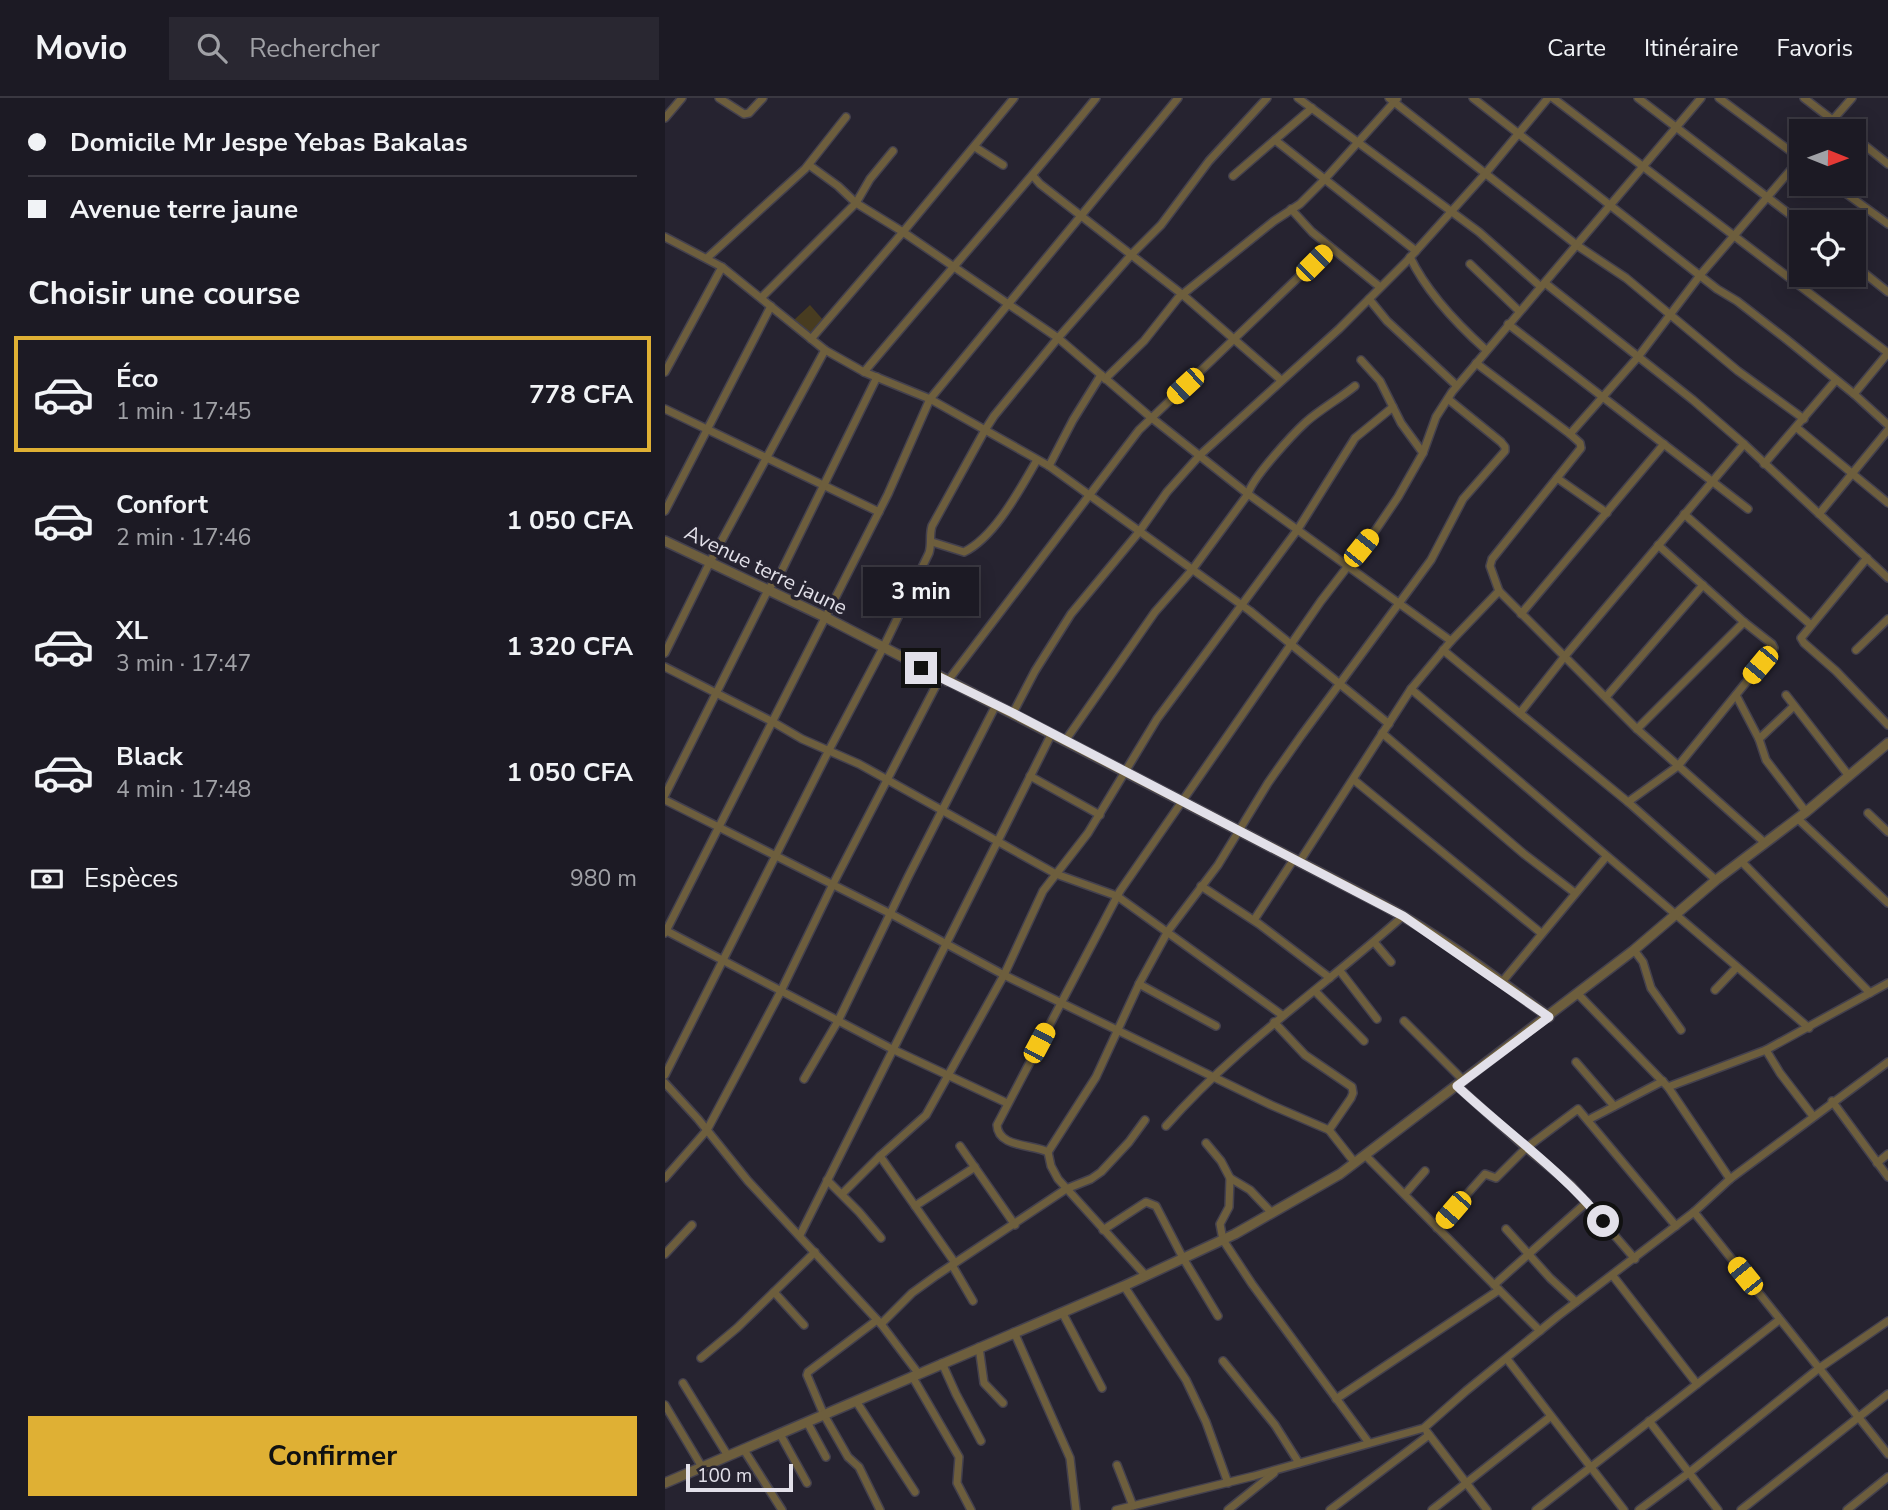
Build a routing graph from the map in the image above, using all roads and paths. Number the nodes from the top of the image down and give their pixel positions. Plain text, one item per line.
1 (682, 98) edge
2 (719, 98) edge
3 (762, 98) edge
4 (1014, 98) edge
5 (1096, 98) edge
6 (1178, 98) edge
7 (1267, 98) edge
8 (1298, 98) edge
9 (1473, 98) edge
10 (1548, 98) edge
11 (1553, 98) edge
12 (1638, 98) edge
13 (1701, 98) edge
14 (1719, 98) edge
15 (1804, 98) edge
16 (1851, 98) edge
17 (1393, 99) edge
18 (1312, 108) junction
19 (846, 117) dead end
20 (665, 118) edge
21 (1832, 119) edge
22 (1834, 119) edge
23 (1675, 127) junction
24 (1518, 134) junction
25 (1275, 140) junction
26 (1358, 143) junction
27 (1866, 146) edge
28 (975, 147) junction
29 (1789, 149) edge
30 (893, 151) dead end
31 (1888, 164) edge
32 (809, 165) junction
33 (1003, 165) dead end
34 (1643, 166) junction
35 (1789, 172) edge
36 (1485, 174) junction
37 (1033, 176) junction
38 (1233, 176) dead end
39 (1324, 180) junction
40 (1850, 196) edge
41 (1768, 197) junction
42 (856, 203) junction
43 (1611, 206) junction
44 (1291, 209) junction
45 (1451, 213) junction
46 (1789, 214) edge
47 (1081, 216) junction
48 (1888, 224) edge
49 (903, 232) junction
50 (1734, 236) junction
51 (665, 237) edge
52 (1578, 246) junction
53 (1330, 247) junction
54 (1132, 254) junction
55 (1413, 254) junction
56 (707, 258) junction
57 (1470, 264) dead end
58 (722, 267) junction
59 (953, 267) junction
60 (1700, 274) junction
61 (1866, 274) edge
62 (1543, 285) junction
63 (1380, 287) junction
64 (1888, 292) edge
65 (1183, 295) junction
66 (762, 297) junction
67 (1369, 299) junction
68 (1008, 305) junction
69 (771, 306) junction
70 (1519, 311) junction
71 (1672, 315) junction
72 (1508, 324) junction
73 (1058, 338) junction
74 (811, 339) junction
75 (1235, 340) junction
76 (825, 350) junction
77 (1486, 350) junction
78 (1888, 353) edge
79 (1638, 357) junction
80 (1361, 360) dead end
81 (1476, 363) junction
82 (665, 372) edge
83 (864, 372) junction
84 (877, 377) junction
85 (1103, 377) junction
86 (1281, 380) junction
87 (1836, 380) junction
88 (1457, 385) junction
89 (1355, 386) dead end
90 (1854, 394) junction
91 (1603, 396) junction
92 (1448, 398) junction
93 (930, 399) junction
94 (1393, 407) junction
95 (665, 409) edge
96 (994, 416) junction
97 (1151, 417) junction
98 (1804, 419) junction
99 (1888, 425) edge
100 (1797, 428) junction
101 (708, 430) junction
102 (985, 430) junction
103 (1888, 430) edge
104 (1570, 434) junction
105 (1003, 441) junction
106 (1664, 444) junction
107 (1744, 444) junction
108 (1423, 453) junction
109 (1200, 455) junction
110 (766, 457) junction
111 (1037, 460) junction
112 (1764, 464) junction
113 (1049, 467) junction
114 (1853, 475) junction
115 (1557, 478) junction
116 (1714, 480) junction
117 (823, 484) junction
118 (1248, 494) junction
119 (1090, 496) junction
120 (1888, 503) edge
121 (1748, 509) dead end
122 (665, 511) edge
123 (879, 512) junction
124 (1607, 513) junction
125 (1684, 514) junction
126 (1819, 514) junction
127 (1298, 529) junction
128 (1139, 531) junction
129 (665, 541) edge
130 (932, 542) junction
131 (1658, 545) junction
132 (1867, 558) junction
133 (710, 562) junction
134 (1348, 566) junction
135 (1192, 570) junction
136 (1888, 578) edge
137 (1703, 585) junction
138 (768, 590) junction
139 (1499, 591) junction
140 (1398, 603) junction
141 (1241, 605) junction
142 (1521, 614) junction
143 (825, 617) junction
144 (1888, 619) edge
145 (1744, 622) junction
146 (1811, 625) junction
147 (1451, 641) junction
148 (1292, 644) junction
149 (883, 648) junction
150 (1443, 650) junction
151 (1856, 650) dead end
152 (665, 653) edge
153 (1565, 656) junction
154 (665, 667) edge
155 (944, 680) junction
156 (1339, 683) junction
157 (1411, 689) junction
158 (716, 694) junction
159 (1735, 695) junction
160 (1786, 695) dead end
161 (1606, 696) junction
162 (996, 705) junction
163 (1794, 706) junction
164 (1013, 713) junction
165 (1520, 713) junction
166 (773, 722) junction
167 (1389, 724) junction
168 (1888, 724) edge
169 (1637, 729) junction
170 (1383, 733) junction
171 (1051, 735) junction
172 (1759, 739) junction
173 (1065, 741) junction
174 (1888, 743) edge
175 (829, 750) junction
176 (1678, 766) junction
177 (1126, 773) junction
178 (1030, 776) junction
179 (1849, 776) junction
180 (888, 780) junction
181 (1353, 780) junction
182 (665, 797) edge
183 (1182, 800) junction
184 (1628, 802) junction
185 (943, 810) junction
186 (1806, 812) junction
187 (1868, 813) dead end
188 (1100, 815) junction
189 (1797, 819) junction
190 (720, 828) junction
191 (1240, 832) junction
192 (1888, 832) edge
193 (997, 841) junction
194 (1765, 843) junction
195 (776, 856) junction
196 (1606, 857) junction
197 (1297, 860) junction
198 (1741, 861) junction
199 (1056, 874) junction
200 (1716, 880) junction
201 (833, 884) junction
202 (1201, 886) junction
203 (1575, 893) junction
204 (1117, 896) junction
205 (1888, 903) edge
206 (891, 914) junction
207 (1676, 914) junction
208 (1403, 916) junction
209 (1254, 920) junction
210 (665, 931) edge
211 (1168, 931) junction
212 (1541, 933) junction
213 (1374, 942) junction
214 (947, 944) junction
215 (1634, 950) junction
216 (725, 961) junction
217 (1391, 962) dead end
218 (1736, 968) junction
219 (1340, 971) junction
220 (1004, 975) junction
221 (1330, 978) junction
222 (1502, 982) junction
223 (1888, 983) edge
224 (1139, 984) junction
225 (1715, 990) dead end
226 (781, 991) junction
227 (1315, 991) junction
228 (1579, 993) junction
229 (1870, 993) junction
230 (1061, 1003) junction
231 (1282, 1015) junction
232 (1549, 1017) junction
233 (1377, 1019) dead end
234 (838, 1021) junction
235 (1404, 1021) dead end
236 (1274, 1022) junction
237 (1216, 1026) dead end
238 (1809, 1028) junction
239 (1681, 1030) dead end
240 (1117, 1031) junction
241 (1364, 1041) dead end
242 (892, 1049) junction
243 (1766, 1050) junction
244 (1576, 1062) dead end
245 (1888, 1062) edge
246 (665, 1075) edge
247 (948, 1077) junction
248 (1214, 1077) junction
249 (804, 1079) dead end
250 (665, 1083) edge
251 (1460, 1083) junction
252 (1665, 1084) junction
253 (1832, 1101) junction
254 (1007, 1104) junction
255 (1614, 1106) junction
256 (1813, 1116) junction
257 (1145, 1120) dead end
258 (1588, 1120) junction
259 (1166, 1126) dead end
260 (1329, 1129) junction
261 (707, 1130) junction
262 (1206, 1143) dead end
263 (960, 1146) dead end
264 (1525, 1148) junction
265 (1048, 1152) junction
266 (1888, 1154) edge
267 (1365, 1155) junction
268 (880, 1156) junction
269 (1355, 1163) junction
270 (1877, 1163) junction
271 (975, 1167) junction
272 (1425, 1171) dead end
273 (665, 1178) edge
274 (1230, 1178) junction
275 (1888, 1178) edge
276 (1730, 1179) junction
277 (827, 1180) junction
278 (1066, 1189) junction
279 (842, 1194) junction
280 (1405, 1194) junction
281 (1587, 1202) junction
282 (915, 1206) junction
283 (1271, 1212) junction
284 (1694, 1212) junction
285 (692, 1225) dead end
286 (1015, 1225) junction
287 (1676, 1226) junction
288 (1437, 1228) junction
289 (1506, 1229) dead end
290 (1103, 1230) junction
291 (800, 1235) junction
292 (881, 1238) dead end
293 (1223, 1240) junction
294 (815, 1252) junction
295 (665, 1254) edge
296 (1528, 1254) junction
297 (1183, 1258) junction
298 (1635, 1259) junction
299 (953, 1264) junction
300 (1146, 1276) junction
301 (1613, 1276) junction
302 (1124, 1286) junction
303 (1496, 1288) junction
304 (774, 1292) junction
305 (973, 1301) dead end
306 (1576, 1302) junction
307 (1062, 1312) junction
308 (1218, 1316) dead end
309 (1779, 1320) junction
310 (1888, 1321) edge
311 (879, 1322) junction
312 (804, 1325) dead end
313 (1540, 1331) junction
314 (1014, 1332) junction
315 (979, 1347) junction
316 (701, 1358) dead end
317 (1507, 1359) junction
318 (1223, 1361) dead end
319 (942, 1363) junction
320 (1818, 1368) junction
321 (915, 1375) junction
322 (683, 1383) dead end
323 (1697, 1384) junction
324 (1102, 1388) dead end
325 (1888, 1394) edge
326 (1336, 1399) junction
327 (856, 1401) junction
328 (1003, 1403) dead end
329 (665, 1405) edge
330 (824, 1415) junction
331 (1551, 1417) junction
332 (1859, 1417) junction
333 (1649, 1421) junction
334 (807, 1423) junction
335 (1427, 1432) junction
336 (780, 1434) junction
337 (982, 1441) dead end
338 (1369, 1443) junction
339 (744, 1450) junction
340 (1888, 1454) edge
341 (728, 1456) junction
342 (826, 1457) dead end
343 (1299, 1463) junction
344 (1117, 1465) dead end
345 (702, 1467) junction
346 (1590, 1467) junction
347 (1278, 1470) junction
348 (1689, 1472) junction
349 (1888, 1478) edge
350 (1466, 1482) junction
351 (665, 1483) edge
352 (807, 1483) dead end
353 (1228, 1483) junction
354 (915, 1492) dead end
355 (1133, 1506) junction
356 (1230, 1509) edge
357 (782, 1510) edge
358 (880, 1510) edge
359 (971, 1510) edge
360 (1076, 1510) edge
361 (1116, 1510) edge
362 (1330, 1510) edge
363 (1432, 1510) edge
364 (1487, 1510) edge
365 (1536, 1510) edge
366 (1624, 1510) edge
367 (1639, 1510) edge
368 (1718, 1510) edge
369 (1741, 1510) edge
370 (1847, 1510) edge

1 - 20 street
2 - 3 street
4 - 28 street
5 - 37 street
6 - 47 street
7 - 54 street
8 - 18 street
9 - 24 street
10 - 24 street
11 - 34 street
12 - 23 street
13 - 23 street
14 - 29 street
15 - 21 street
16 - 22 street
17 - 26 street
17 - 36 street
18 - 25 street
18 - 26 street
19 - 32 street
23 - 34 street
23 - 41 street
24 - 36 street
24 - 43 street
25 - 38 street
25 - 39 street
26 - 39 street
26 - 45 street
27 - 31 street
28 - 33 street
28 - 49 street
30 - 42 street
32 - 42 street
32 - 56 street
34 - 43 street
34 - 50 street
35 - 41 street
36 - 45 street
36 - 52 street
37 - 47 street
37 - 59 street
39 - 44 street
39 - 55 street
40 - 48 street
41 - 46 street
41 - 50 street
42 - 49 street
42 - 66 street
43 - 52 street
43 - 60 street
44 - 53 street
44 - 65 street
45 - 55 street
45 - 62 street
47 - 54 street
47 - 68 street
49 - 59 street
49 - 74 street
50 - 60 street
50 - 78 street
51 - 56 street
52 - 62 street
52 - 71 street
53 - 63 street
53 - 75 street
54 - 65 street
54 - 73 street
55 - 63 street
55 - 77 street
56 - 58 street
57 - 70 street
58 - 66 street
58 - 82 street
59 - 68 street
59 - 83 street
60 - 71 street
60 - 87 street
61 - 64 street
62 - 70 street
62 - 79 street
63 - 67 street
65 - 75 street
65 - 85 street
66 - 69 street
67 - 86 street
67 - 88 street
68 - 73 street
68 - 93 street
69 - 74 street
69 - 101 street
70 - 72 street
71 - 79 street
71 - 98 street
72 - 77 street
72 - 91 street
73 - 85 street
73 - 96 street
74 - 76 street
75 - 86 street
75 - 97 street
76 - 83 street
76 - 110 street
77 - 81 street
78 - 90 street
79 - 91 street
79 - 107 street
80 - 94 street
81 - 88 street
81 - 104 street
83 - 84 street
84 - 93 street
84 - 117 street
85 - 97 street
85 - 113 street
86 - 109 street
87 - 90 street
87 - 98 street
88 - 92 street
89 - 118 street
90 - 99 street
91 - 104 street
91 - 106 street
92 - 108 street
92 - 140 street
93 - 102 street
93 - 123 street
94 - 108 street
94 - 127 street
95 - 101 street
96 - 102 street
96 - 105 street
97 - 109 street
97 - 119 street
98 - 100 street
100 - 112 street
100 - 114 street
101 - 110 street
101 - 122 street
102 - 105 street
102 - 130 street
103 - 114 street
104 - 115 street
105 - 111 street
106 - 116 street
106 - 124 street
107 - 112 street
107 - 116 street
108 - 134 street
109 - 118 street
109 - 128 street
110 - 117 street
110 - 133 street
111 - 113 street
111 - 130 street
112 - 126 street
113 - 119 street
114 - 120 street
114 - 126 street
115 - 124 street
115 - 139 street
116 - 121 street
116 - 125 street
117 - 123 street
117 - 138 street
118 - 127 street
118 - 135 street
119 - 128 street
119 - 155 street
123 - 143 street
124 - 142 street
125 - 131 street
125 - 146 street
126 - 132 street
127 - 134 street
127 - 141 street
128 - 135 street
128 - 164 street
129 - 133 street, Avenue terre jaune
130 - 149 street
131 - 137 street
131 - 153 street
132 - 136 street
132 - 146 street
133 - 138 street, Avenue terre jaune
133 - 152 street
134 - 140 street
134 - 148 street
135 - 141 street
135 - 173 street
137 - 145 street
137 - 161 street
138 - 143 street, Avenue terre jaune
138 - 158 street
139 - 142 street
139 - 147 street
140 - 147 street
140 - 156 street
141 - 148 street
141 - 177 street
142 - 153 street
143 - 149 street, Avenue terre jaune
143 - 166 street
144 - 151 street
145 - 159 street
145 - 169 street
146 - 168 street
147 - 150 street
148 - 156 street
148 - 183 street
149 - 155 street, Avenue terre jaune
149 - 175 street
150 - 157 street
150 - 165 street
153 - 161 street
153 - 165 street
154 - 158 street
155 - 162 street, Avenue terre jaune
155 - 180 street
156 - 167 street
156 - 191 street
157 - 167 street
157 - 196 street
158 - 166 street
158 - 182 street
159 - 172 street
159 - 176 street
160 - 163 street
161 - 169 street
162 - 164 street, Avenue terre jaune
162 - 185 street
163 - 172 street
163 - 179 street
164 - 171 street, Avenue terre jaune
165 - 184 street
166 - 175 street
166 - 190 street
167 - 170 street
169 - 176 street
170 - 181 street
170 - 203 street
171 - 173 street, Avenue terre jaune
171 - 178 street
172 - 186 street
173 - 177 street, Avenue terre jaune
174 - 179 street
175 - 180 street
175 - 195 street
176 - 184 street
176 - 194 street
177 - 183 street, Avenue terre jaune
177 - 188 street
178 - 188 street
178 - 193 street
179 - 186 street
180 - 185 street
180 - 201 street
181 - 197 street
181 - 212 street
182 - 190 street
183 - 191 street, Avenue terre jaune
183 - 204 street
184 - 200 street
185 - 193 street
185 - 206 street
186 - 189 street
187 - 192 street
188 - 199 street
189 - 194 street
189 - 205 street
190 - 195 street
190 - 210 street
191 - 197 street, Avenue terre jaune
191 - 202 street
193 - 199 street
193 - 214 street
194 - 198 street
195 - 201 street
195 - 216 street
196 - 203 street
196 - 207 street
197 - 208 street, Avenue terre jaune
197 - 209 street
198 - 200 street
198 - 229 street
199 - 204 street
199 - 220 street
200 - 207 street
201 - 206 street
201 - 226 street
202 - 209 street
202 - 211 street
203 - 212 street
204 - 211 street
204 - 230 street
206 - 214 street
206 - 234 street
207 - 215 street
207 - 218 street
208 - 213 street
208 - 222 street, Avenue terre jaune
209 - 221 street
210 - 216 street
211 - 224 street
211 - 231 street
212 - 222 street
213 - 217 street
213 - 219 street
214 - 220 street
214 - 242 street
215 - 228 street
215 - 239 street
216 - 226 street
216 - 246 street
218 - 225 street
218 - 238 street
219 - 221 street
219 - 233 street
220 - 230 street
220 - 247 street
221 - 227 street
222 - 232 street, Avenue terre jaune
223 - 229 street
224 - 237 street
224 - 240 street
226 - 234 street
226 - 261 street
227 - 231 street
227 - 241 street
228 - 232 street
228 - 252 street
229 - 238 street
230 - 240 street
230 - 254 street
231 - 236 street
232 - 251 street
234 - 242 street
234 - 249 street
235 - 251 street
236 - 248 street
236 - 260 street
238 - 243 street
240 - 248 street
240 - 265 street
242 - 247 street
242 - 277 street
243 - 252 street
243 - 256 street
244 - 255 street
245 - 253 street
247 - 254 street
247 - 268 street
248 - 259 street
248 - 260 street
250 - 261 street
251 - 264 street
251 - 267 street
252 - 255 street
252 - 276 street
253 - 256 street
253 - 270 street
254 - 265 street
255 - 258 street
256 - 276 street
257 - 278 street
258 - 264 street
258 - 287 street
260 - 269 street
261 - 273 street
261 - 291 street
262 - 274 street
263 - 271 street
264 - 281 street
264 - 288 street
265 - 278 street
266 - 270 street
267 - 269 street
267 - 280 street
268 - 279 street
268 - 282 street
269 - 283 street
270 - 275 street
271 - 282 street
271 - 286 street
272 - 280 street
274 - 283 street
274 - 293 street
276 - 284 street
277 - 279 street
277 - 291 street
278 - 286 street
278 - 290 street
279 - 292 street
280 - 288 street
281 - 296 street
281 - 298 street
282 - 299 street
283 - 293 street
284 - 287 street
284 - 309 street
285 - 295 street
286 - 299 street
287 - 298 street
288 - 303 street
289 - 296 street
290 - 297 street
290 - 300 street
291 - 294 street
293 - 297 street
293 - 326 street
294 - 304 street
294 - 311 street
296 - 303 street
296 - 306 street
297 - 300 street
297 - 308 street
298 - 301 street
299 - 305 street
299 - 311 street
300 - 302 street
301 - 306 street
301 - 323 street
302 - 307 street
302 - 353 street
303 - 313 street
303 - 326 street
304 - 312 street
304 - 316 street
306 - 313 street
307 - 314 street
307 - 324 street
309 - 320 street
309 - 323 street
310 - 320 street
311 - 321 street
311 - 330 street
313 - 317 street
314 - 315 street
314 - 360 street
315 - 319 street
315 - 328 street
317 - 331 street
317 - 335 street
318 - 343 street
319 - 321 street
319 - 337 street
320 - 332 street
320 - 348 street
321 - 327 street
321 - 359 street
322 - 341 street
323 - 333 street
325 - 332 street
326 - 338 street
327 - 330 street
327 - 354 street
329 - 345 street
330 - 334 street
330 - 358 street
331 - 346 street
331 - 350 street
332 - 340 street
332 - 369 street
333 - 346 street
333 - 348 street
334 - 336 street
334 - 342 street
335 - 338 street
335 - 350 street
335 - 362 street
336 - 339 street
336 - 352 street
338 - 343 street
339 - 341 street
339 - 357 street
341 - 345 street
343 - 347 street
344 - 355 street
345 - 351 street
346 - 365 street
346 - 366 street
347 - 353 street
347 - 356 street
348 - 367 street
348 - 368 street
349 - 370 street
350 - 363 street
350 - 364 street
353 - 355 street
355 - 361 street

